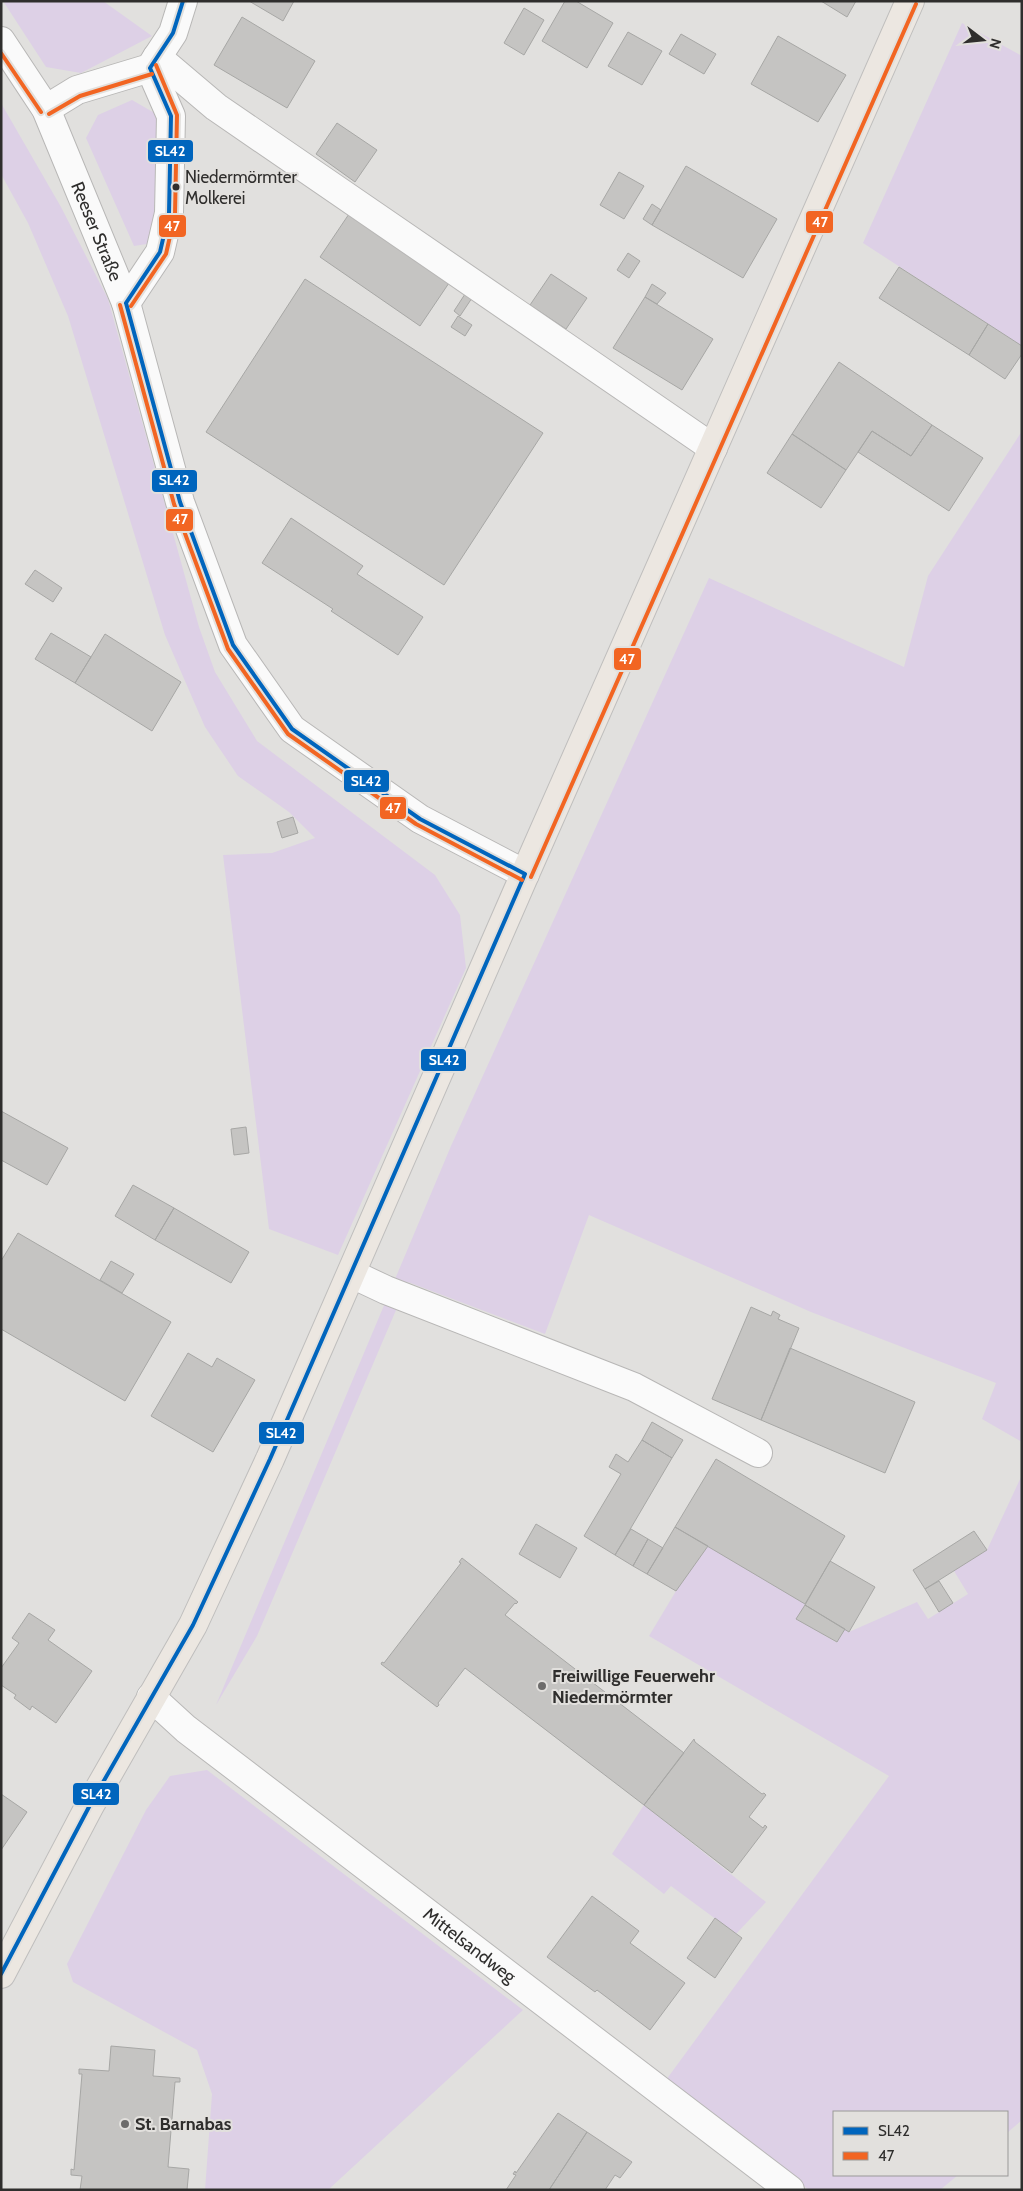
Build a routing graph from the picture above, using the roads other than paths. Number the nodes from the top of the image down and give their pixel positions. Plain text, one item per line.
1 (183, 1) edge
2 (910, 1) edge
3 (1, 41) edge
4 (154, 62) junction
5 (46, 109) junction
6 (126, 303) junction
7 (713, 448) junction
8 (525, 874) junction
9 (352, 1274) junction
10 (758, 1453) dead end
11 (151, 1697) junction
12 (8, 1946) edge
13 (1, 1974) edge
14 (790, 2190) edge

1 - 4 street
2 - 7 main road
3 - 5 street, Reeser Straße
4 - 5 street
4 - 6 street
4 - 7 street
5 - 6 street, Reeser Straße
6 - 8 street, Reeser Straße
7 - 8 main road
8 - 9 main road
9 - 10 street
9 - 11 main road
11 - 12 main road
11 - 14 street, Mittelsandweg
12 - 13 main road

